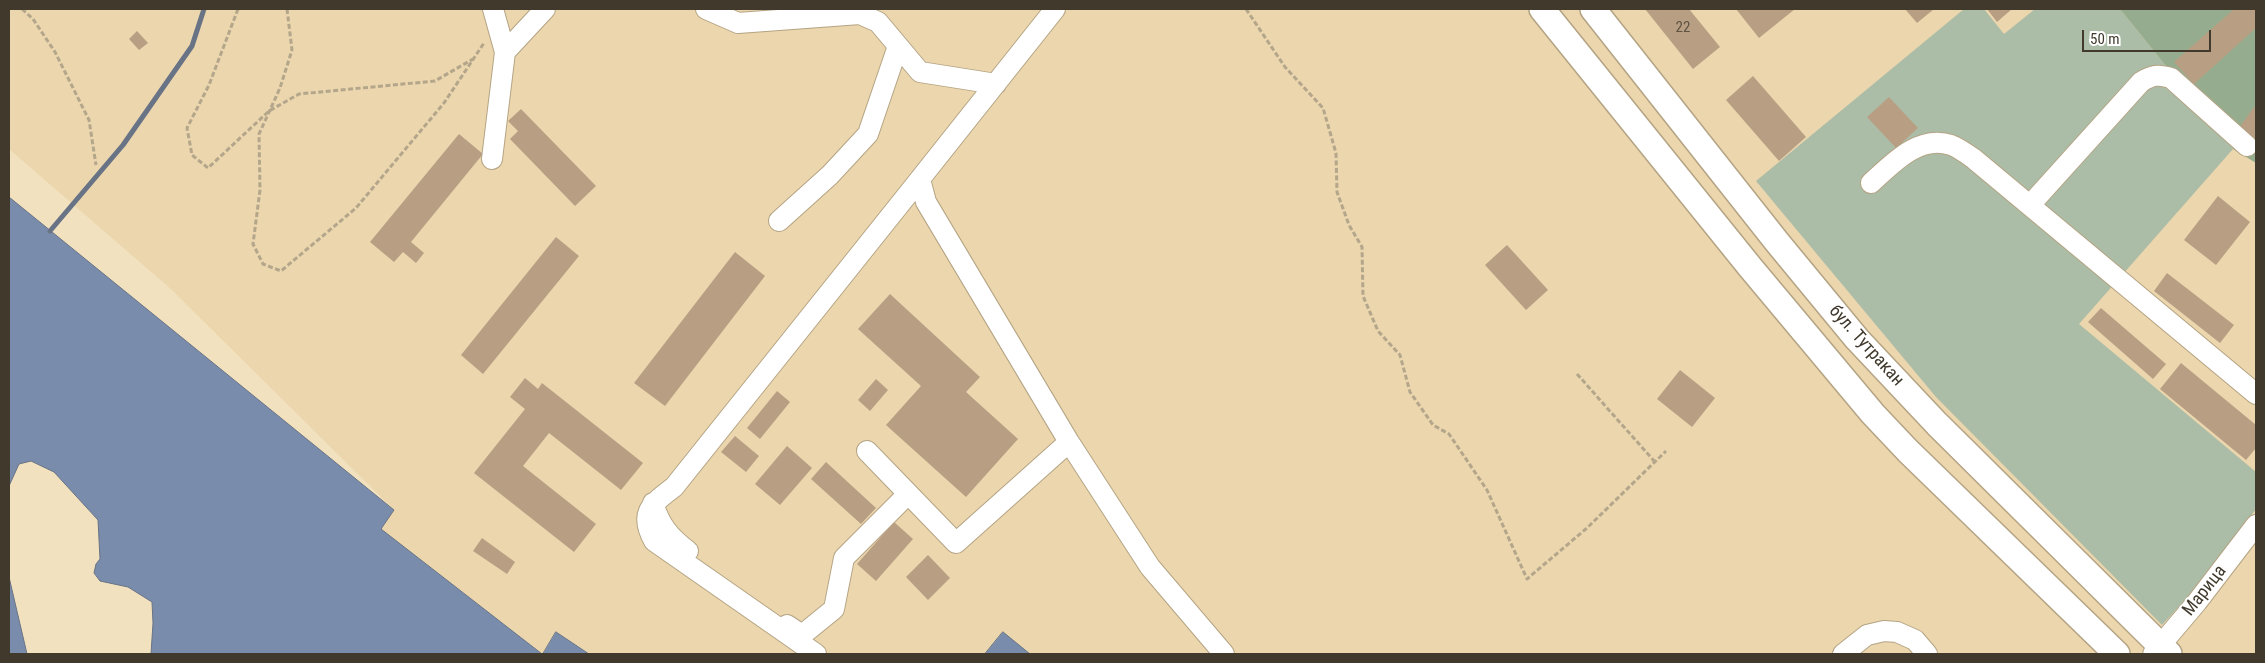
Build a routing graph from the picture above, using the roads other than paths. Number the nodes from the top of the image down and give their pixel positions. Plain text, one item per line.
1 (545, 9) edge
2 (706, 9) edge
3 (1055, 9) edge
4 (1542, 9) edge
5 (1593, 9) edge
6 (495, 16) edge
7 (898, 46) junction
8 (505, 52) junction
9 (996, 84) junction
10 (2247, 146) dead end
11 (492, 159) dead end
12 (920, 179) junction
13 (1871, 183) dead end
14 (2030, 205) junction
15 (779, 221) dead end
16 (2256, 394) edge
17 (1069, 442) junction
18 (867, 451) dead end
19 (908, 494) junction
20 (653, 503) junction
21 (2256, 525) edge
22 (2161, 652) edge
23 (816, 654) edge
24 (1224, 654) edge
25 (1844, 654) edge
26 (1927, 654) edge
27 (2117, 654) edge

1 - 8 street
2 - 7 street
3 - 9 street
4 - 27 main road, бул. Тутракан
5 - 22 main road, бул. Тутракан
6 - 8 street
7 - 9 street
7 - 15 street
8 - 11 street
9 - 12 street
10 - 14 street
12 - 17 street
12 - 20 street
13 - 14 street
14 - 16 street
17 - 19 street
17 - 24 street
18 - 19 street
19 - 20 street
20 - 23 street
21 - 22 street, Марица
25 - 26 street

